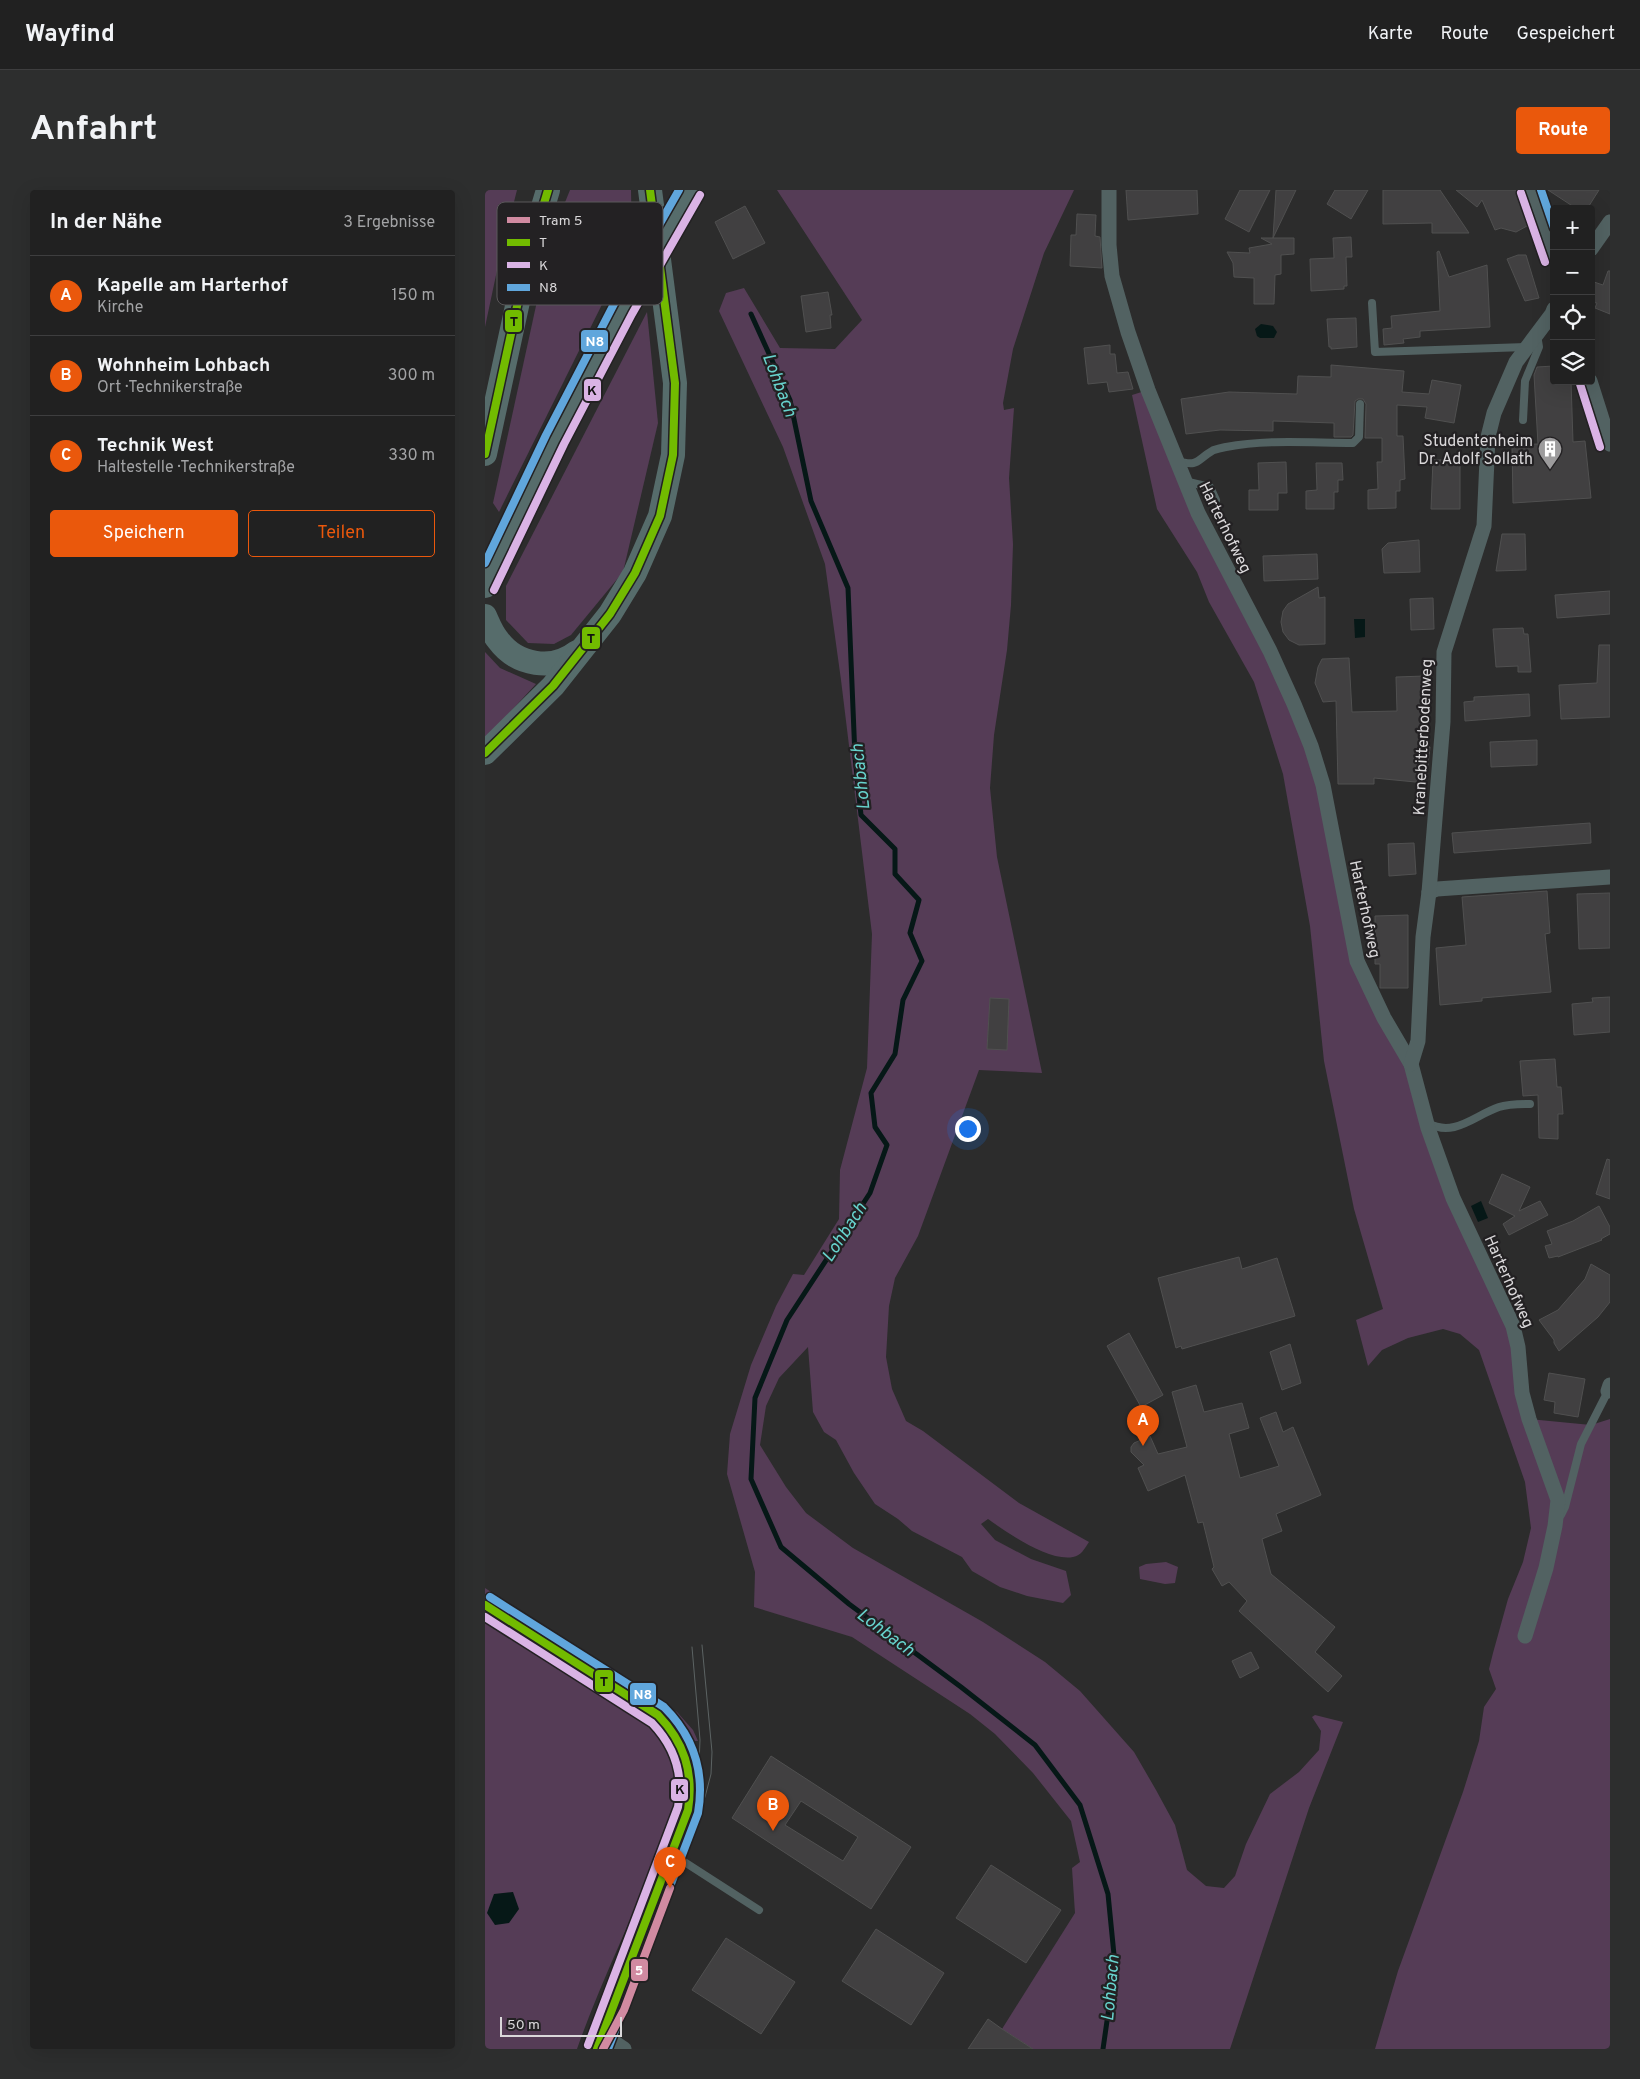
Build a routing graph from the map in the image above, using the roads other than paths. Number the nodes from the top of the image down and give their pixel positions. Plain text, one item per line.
1 (548, 190) edge
2 (691, 190) edge
3 (1109, 190) edge
4 (1530, 190) edge
5 (544, 202) edge
6 (1610, 222) edge
7 (663, 239) edge
8 (1595, 243) edge
9 (1551, 250) edge
10 (663, 283) edge
11 (1372, 303) dead end
12 (517, 305) edge
13 (625, 305) edge
14 (1550, 317) edge
15 (1537, 333) junction
16 (1527, 347) junction
17 (1592, 385) edge
18 (1360, 404) dead end
19 (1523, 420) dead end
20 (1610, 444) edge
21 (485, 454) edge
22 (1175, 460) junction
23 (1184, 481) junction
24 (1217, 500) dead end
25 (485, 586) edge
26 (485, 616) edge
27 (585, 646) junction
28 (485, 753) edge
29 (1610, 877) edge
30 (1429, 892) junction
31 (1411, 1064) junction
32 (1530, 1104) dead end
33 (1427, 1122) junction
34 (1609, 1388) edge
35 (1555, 1526) junction
36 (485, 1605) edge
37 (1525, 1636) dead end
38 (671, 1853) junction
39 (759, 1910) dead end
40 (600, 2041) edge
41 (624, 2049) edge

1 - 5 main road
2 - 7 main road, bridge
3 - 22 street, Harterhofweg
4 - 9 street
6 - 8 street
10 - 27 main road
11 - 16 lane
12 - 21 main road
13 - 25 main road, bridge
14 - 15 street, Kranebitterbodenweg
15 - 16 street, Kranebitterbodenweg
15 - 19 lane
16 - 30 street, Kranebitterbodenweg
17 - 20 street
18 - 22 lane
22 - 23 street, Harterhofweg
23 - 24 lane
23 - 31 street, Harterhofweg
26 - 27 main road
27 - 28 main road
29 - 30 street
30 - 31 street, Kranebitterbodenweg
31 - 33 street, Harterhofweg
32 - 33 lane
33 - 35 street, Harterhofweg
34 - 35 lane
35 - 37 street, Harterhofweg
36 - 38 street
38 - 39 lane
38 - 40 street
40 - 41 street

